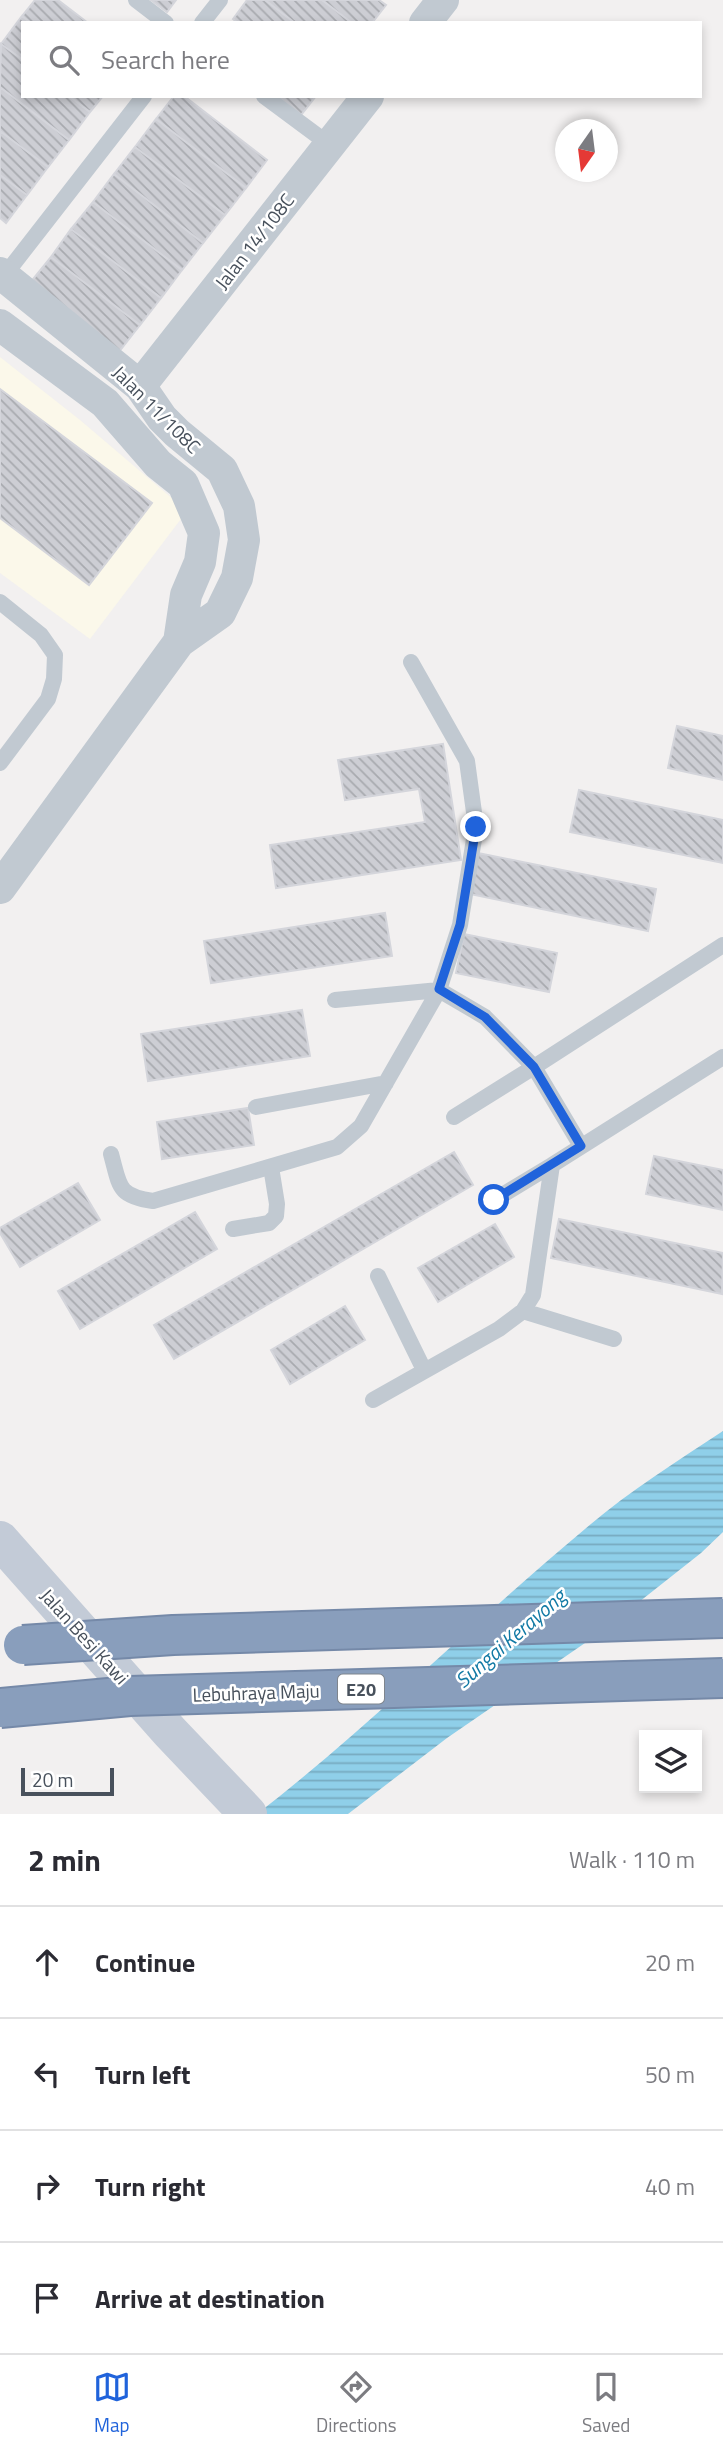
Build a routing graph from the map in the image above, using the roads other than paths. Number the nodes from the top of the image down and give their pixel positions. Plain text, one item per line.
1 (135, 0) edge
2 (220, 0) edge
3 (443, 0) edge
4 (163, 21) edge
5 (204, 21) edge
6 (427, 21) edge
7 (142, 98) edge
8 (267, 98) edge
9 (366, 98) edge
10 (330, 145) junction
11 (2, 274) edge
12 (0, 325) edge
13 (140, 386) junction
14 (0, 602) edge
15 (179, 642) junction
16 (411, 662) dead end
17 (0, 763) edge
18 (0, 888) edge
19 (723, 945) edge
20 (439, 989) junction
21 (335, 1000) dead end
22 (723, 1057) edge
23 (534, 1067) junction
24 (386, 1083) junction
25 (256, 1107) dead end
26 (454, 1117) dead end
27 (581, 1146) junction
28 (111, 1154) dead end
29 (552, 1165) junction
30 (271, 1167) junction
31 (494, 1200) dead end
32 (233, 1229) dead end
33 (377, 1276) dead end
34 (523, 1311) junction
35 (614, 1339) dead end
36 (424, 1370) junction
37 (373, 1400) dead end
38 (0, 1540) edge
39 (723, 1618) edge
40 (23, 1645) dead end
41 (723, 1678) edge
42 (0, 1708) edge
43 (248, 1814) edge

1 - 4 lane
2 - 5 lane
3 - 6 street
7 - 11 lane
8 - 10 lane
9 - 10 street, Jalan 14/108C
10 - 13 street, Jalan 14/108C
11 - 13 street, Jalan 11/108C
12 - 15 street, Jalan 11/108C
13 - 15 street, Jalan 11/108C
14 - 17 lane
15 - 18 street, Jalan 11/108C
16 - 20 lane
19 - 23 lane
20 - 21 lane
20 - 23 lane
20 - 24 lane
22 - 27 lane
23 - 26 lane
23 - 27 lane
24 - 25 lane
24 - 30 lane
27 - 29 lane
28 - 30 lane
29 - 31 lane
29 - 34 lane
30 - 32 lane
33 - 36 lane
34 - 35 lane
34 - 36 lane
36 - 37 lane
38 - 43 street, Jalan Besi Kawi
39 - 40 highway, bridge
41 - 42 highway, Lebuhraya Maju / E20, bridge

